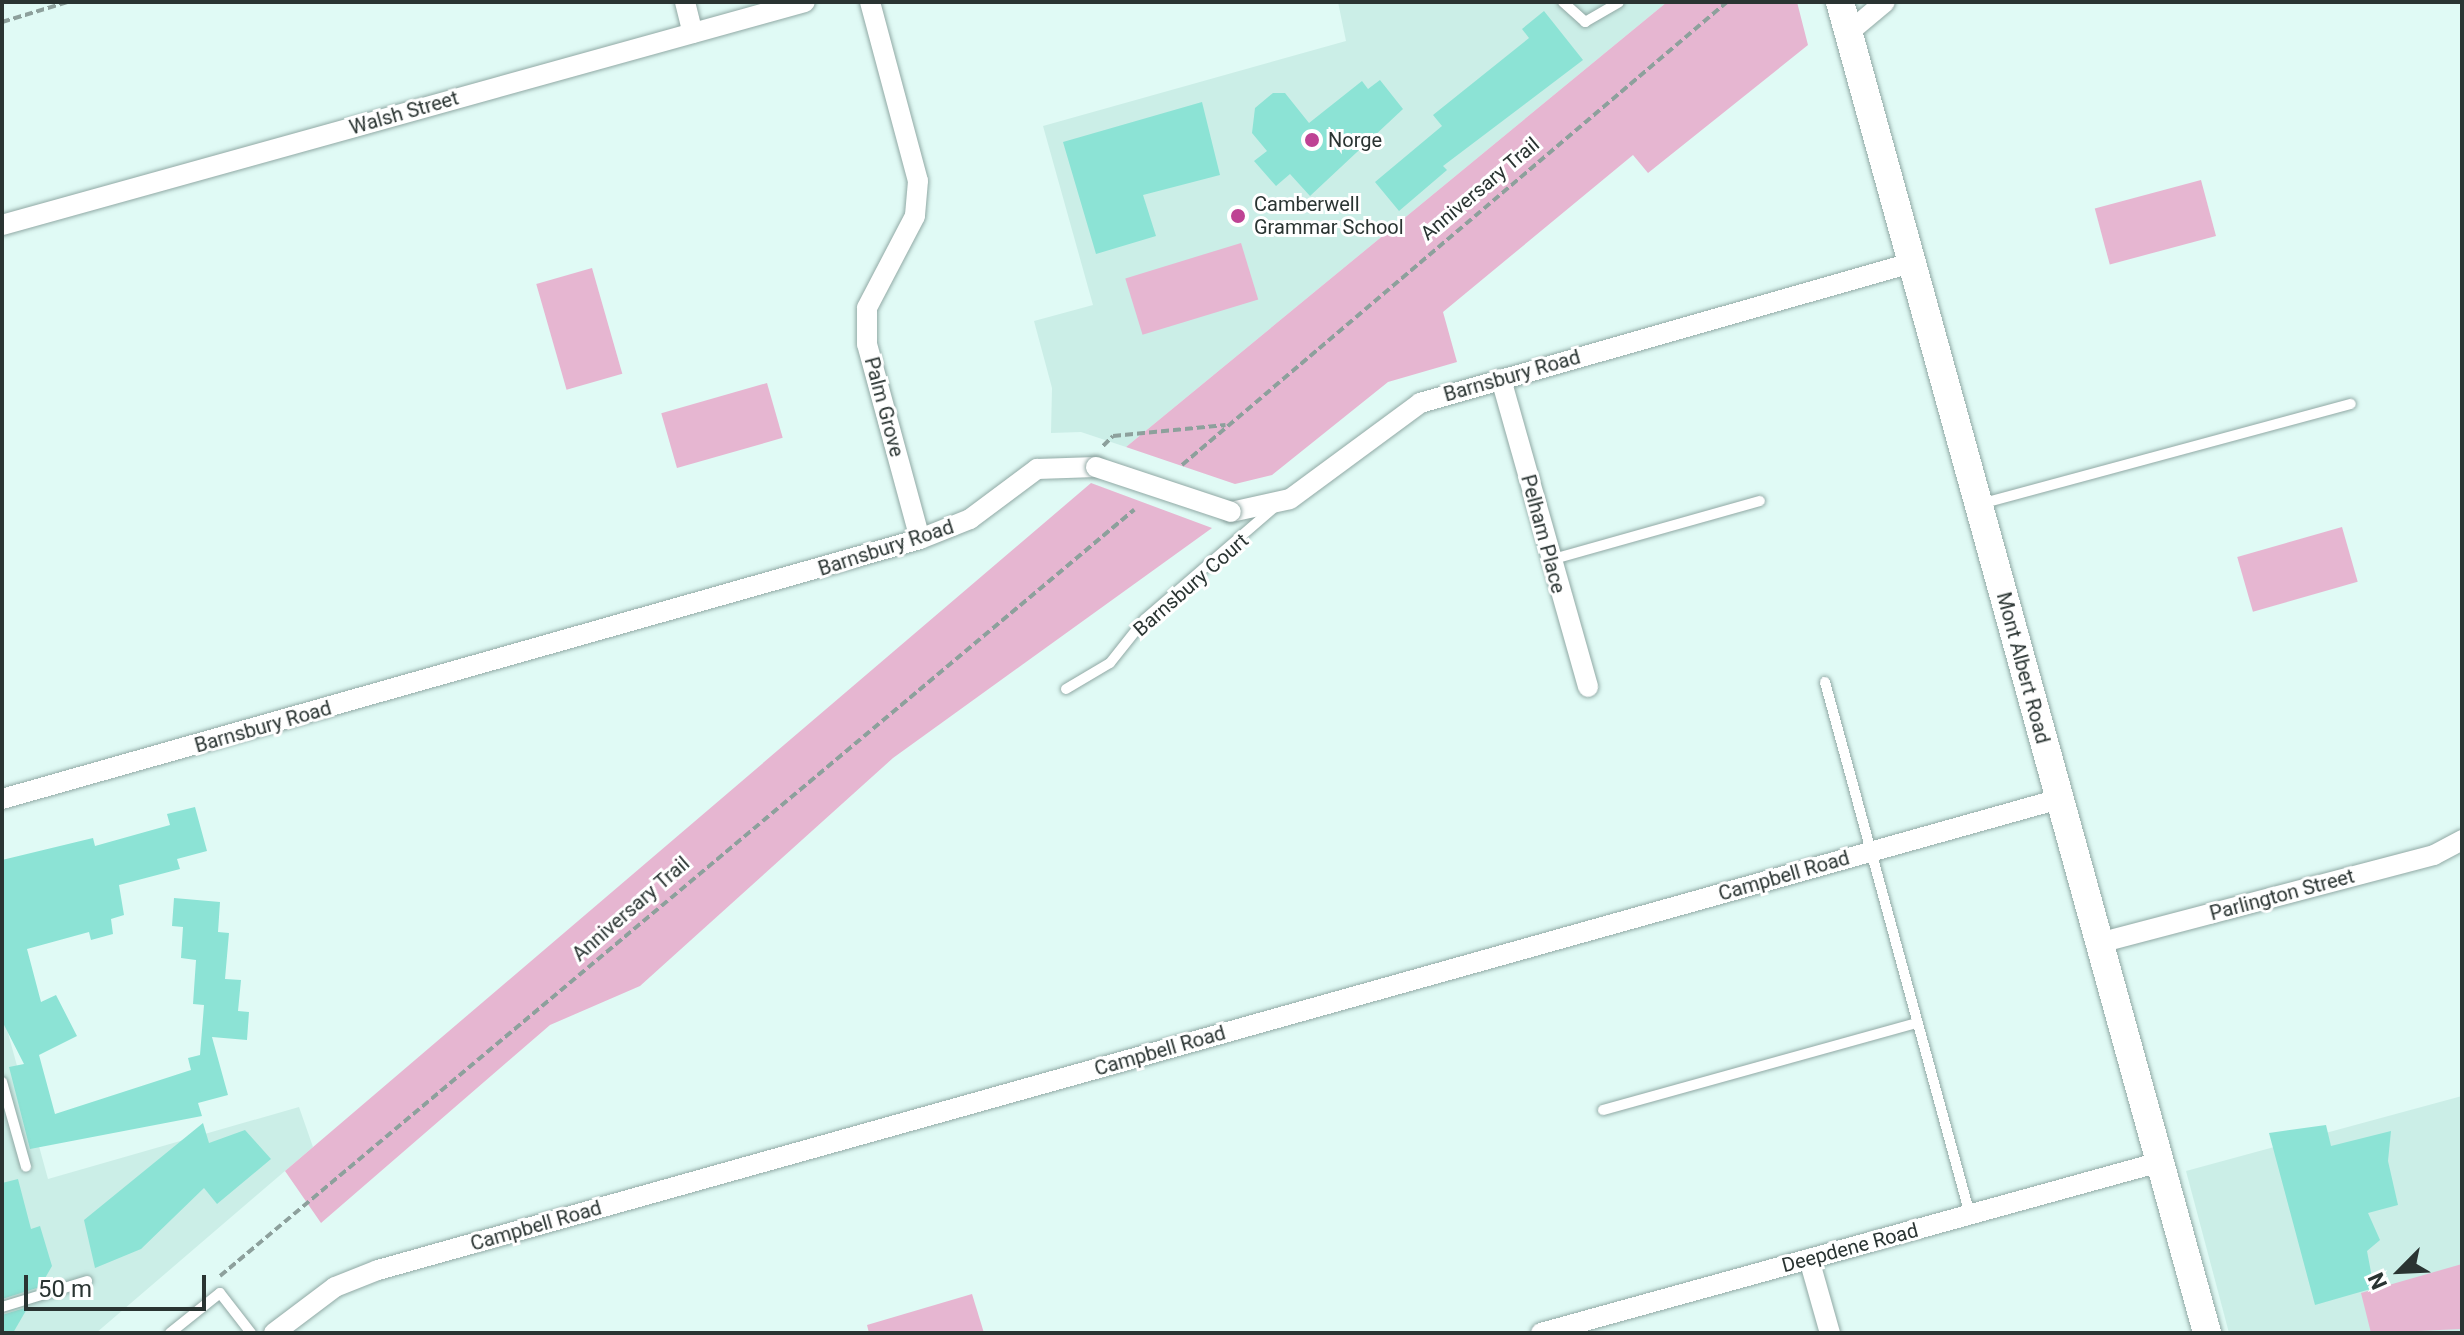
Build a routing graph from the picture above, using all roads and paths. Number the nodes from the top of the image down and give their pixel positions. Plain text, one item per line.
1 (68, 2) edge
2 (685, 2) edge
3 (805, 2) edge
4 (870, 2) edge
5 (1563, 2) edge
6 (1619, 2) edge
7 (1727, 2) edge
8 (1885, 2) edge
9 (1840, 3) edge
10 (2, 22) edge
11 (693, 33) junction
12 (1848, 33) junction
13 (2, 225) edge
14 (1911, 263) junction
15 (1501, 379) junction
16 (2351, 404) dead end
17 (1225, 425) junction
18 (1113, 436) dead end
19 (1182, 465) dead end
20 (1760, 501) dead end
21 (1978, 504) junction
22 (1276, 506) junction
23 (1134, 510) dead end
24 (920, 539) junction
25 (1550, 560) junction
26 (1825, 682) dead end
27 (1588, 687) dead end
28 (1066, 689) dead end
29 (2, 799) edge
30 (2059, 799) junction
31 (2462, 840) edge
32 (1870, 852) junction
33 (2099, 943) junction
34 (1917, 1023) junction
35 (3, 1087) edge
36 (1603, 1110) dead end
37 (2160, 1162) junction
38 (26, 1167) dead end
39 (1970, 1215) junction
40 (1809, 1259) junction
41 (87, 1281) dead end
42 (209, 1286) dead end
43 (2, 1307) edge
44 (170, 1333) edge
45 (251, 1333) edge
46 (274, 1333) edge
47 (1541, 1333) edge
48 (1830, 1333) edge
49 (2207, 1333) edge

1 - 10 path
2 - 11 street
3 - 11 street, Walsh Street
4 - 24 street, Palm Grove
5 - 6 lane
7 - 17 path, Anniversary Trail
8 - 12 street
9 - 12 main road, Mont Albert Road
11 - 13 street, Walsh Street
12 - 14 main road, Mont Albert Road
14 - 15 street, Barnsbury Road
14 - 21 main road, Mont Albert Road
15 - 22 street, Barnsbury Road
15 - 25 street, Pelham Place
16 - 21 lane
17 - 18 path
17 - 19 path, Anniversary Trail
20 - 25 lane
21 - 30 main road, Mont Albert Road
22 - 24 street, Barnsbury Road, bridge
22 - 28 lane, Barnsbury Court
23 - 42 path, Anniversary Trail
24 - 29 street, Barnsbury Road
25 - 27 street, Pelham Place
26 - 32 lane
30 - 32 street, Campbell Road
30 - 33 main road, Mont Albert Road
31 - 33 street, Parlington Street
32 - 34 lane
32 - 46 street, Campbell Road
33 - 37 main road, Mont Albert Road
34 - 36 lane
34 - 39 lane
35 - 38 lane
37 - 39 street, Deepdene Road
37 - 49 main road, Mont Albert Road
39 - 40 street, Deepdene Road
40 - 47 street, Deepdene Road
40 - 48 street
41 - 43 lane
44 - 45 lane

